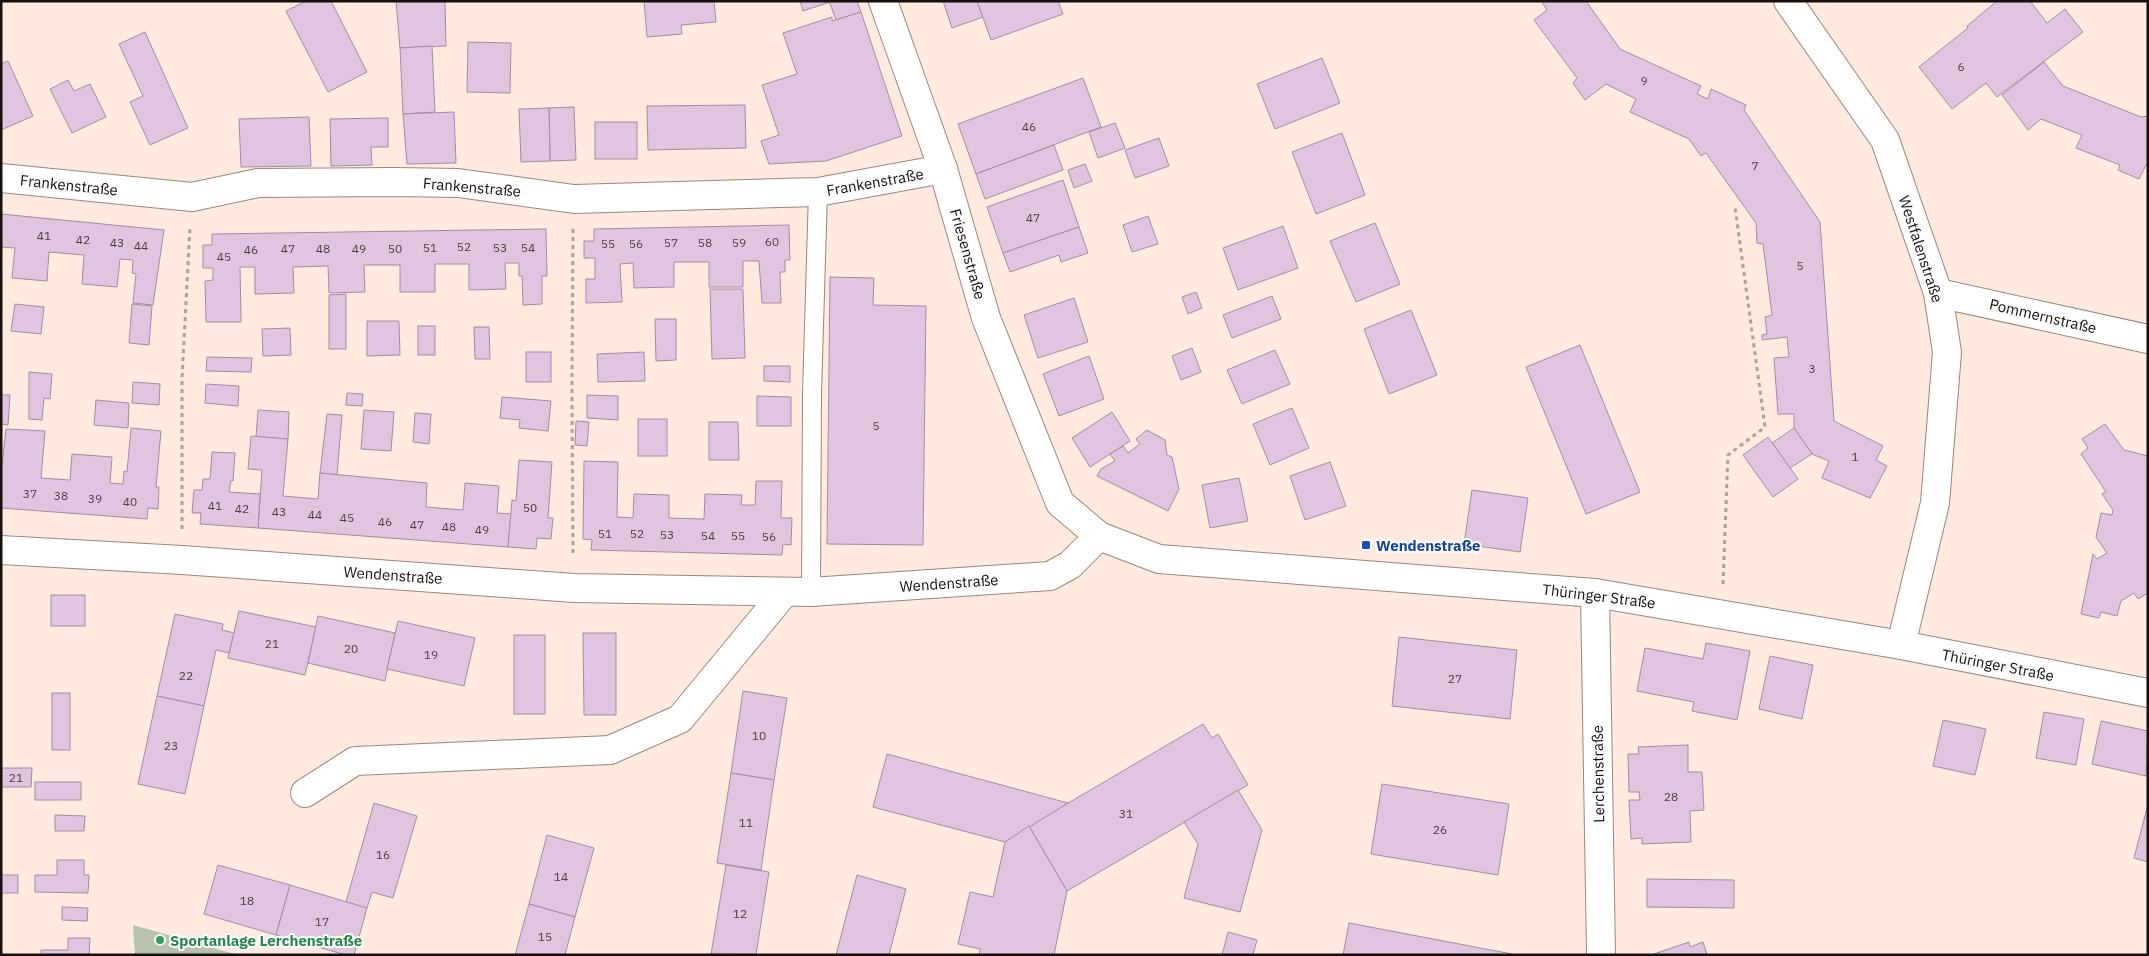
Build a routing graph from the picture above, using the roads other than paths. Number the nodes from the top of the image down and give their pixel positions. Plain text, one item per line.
1 (883, 1) edge
2 (1788, 1) edge
3 (943, 170) junction
4 (1, 178) edge
5 (818, 192) junction
6 (1938, 292) junction
7 (2148, 339) edge
8 (1060, 503) joint
9 (1099, 536) junction
10 (1, 550) edge
11 (812, 592) junction
12 (784, 593) junction
13 (1595, 593) junction
14 (1901, 645) junction
15 (2148, 693) edge
16 (306, 793) dead end
17 (1601, 955) edge

1 - 3 street, Friesenstraße
2 - 6 street, Westfalenstraße
3 - 5 street, Frankenstraße
3 - 8 street, Friesenstraße
4 - 5 street, Frankenstraße
5 - 11 lane
6 - 7 street, Pommernstraße
6 - 14 street, Westfalenstraße
8 - 9 street, Thüringer Straße
9 - 11 street, Wendenstraße
9 - 13 street, Thüringer Straße
10 - 12 street, Wendenstraße
11 - 12 street, Wendenstraße
12 - 16 street
13 - 14 street, Thüringer Straße
13 - 17 street, Lerchenstraße
14 - 15 street, Thüringer Straße

